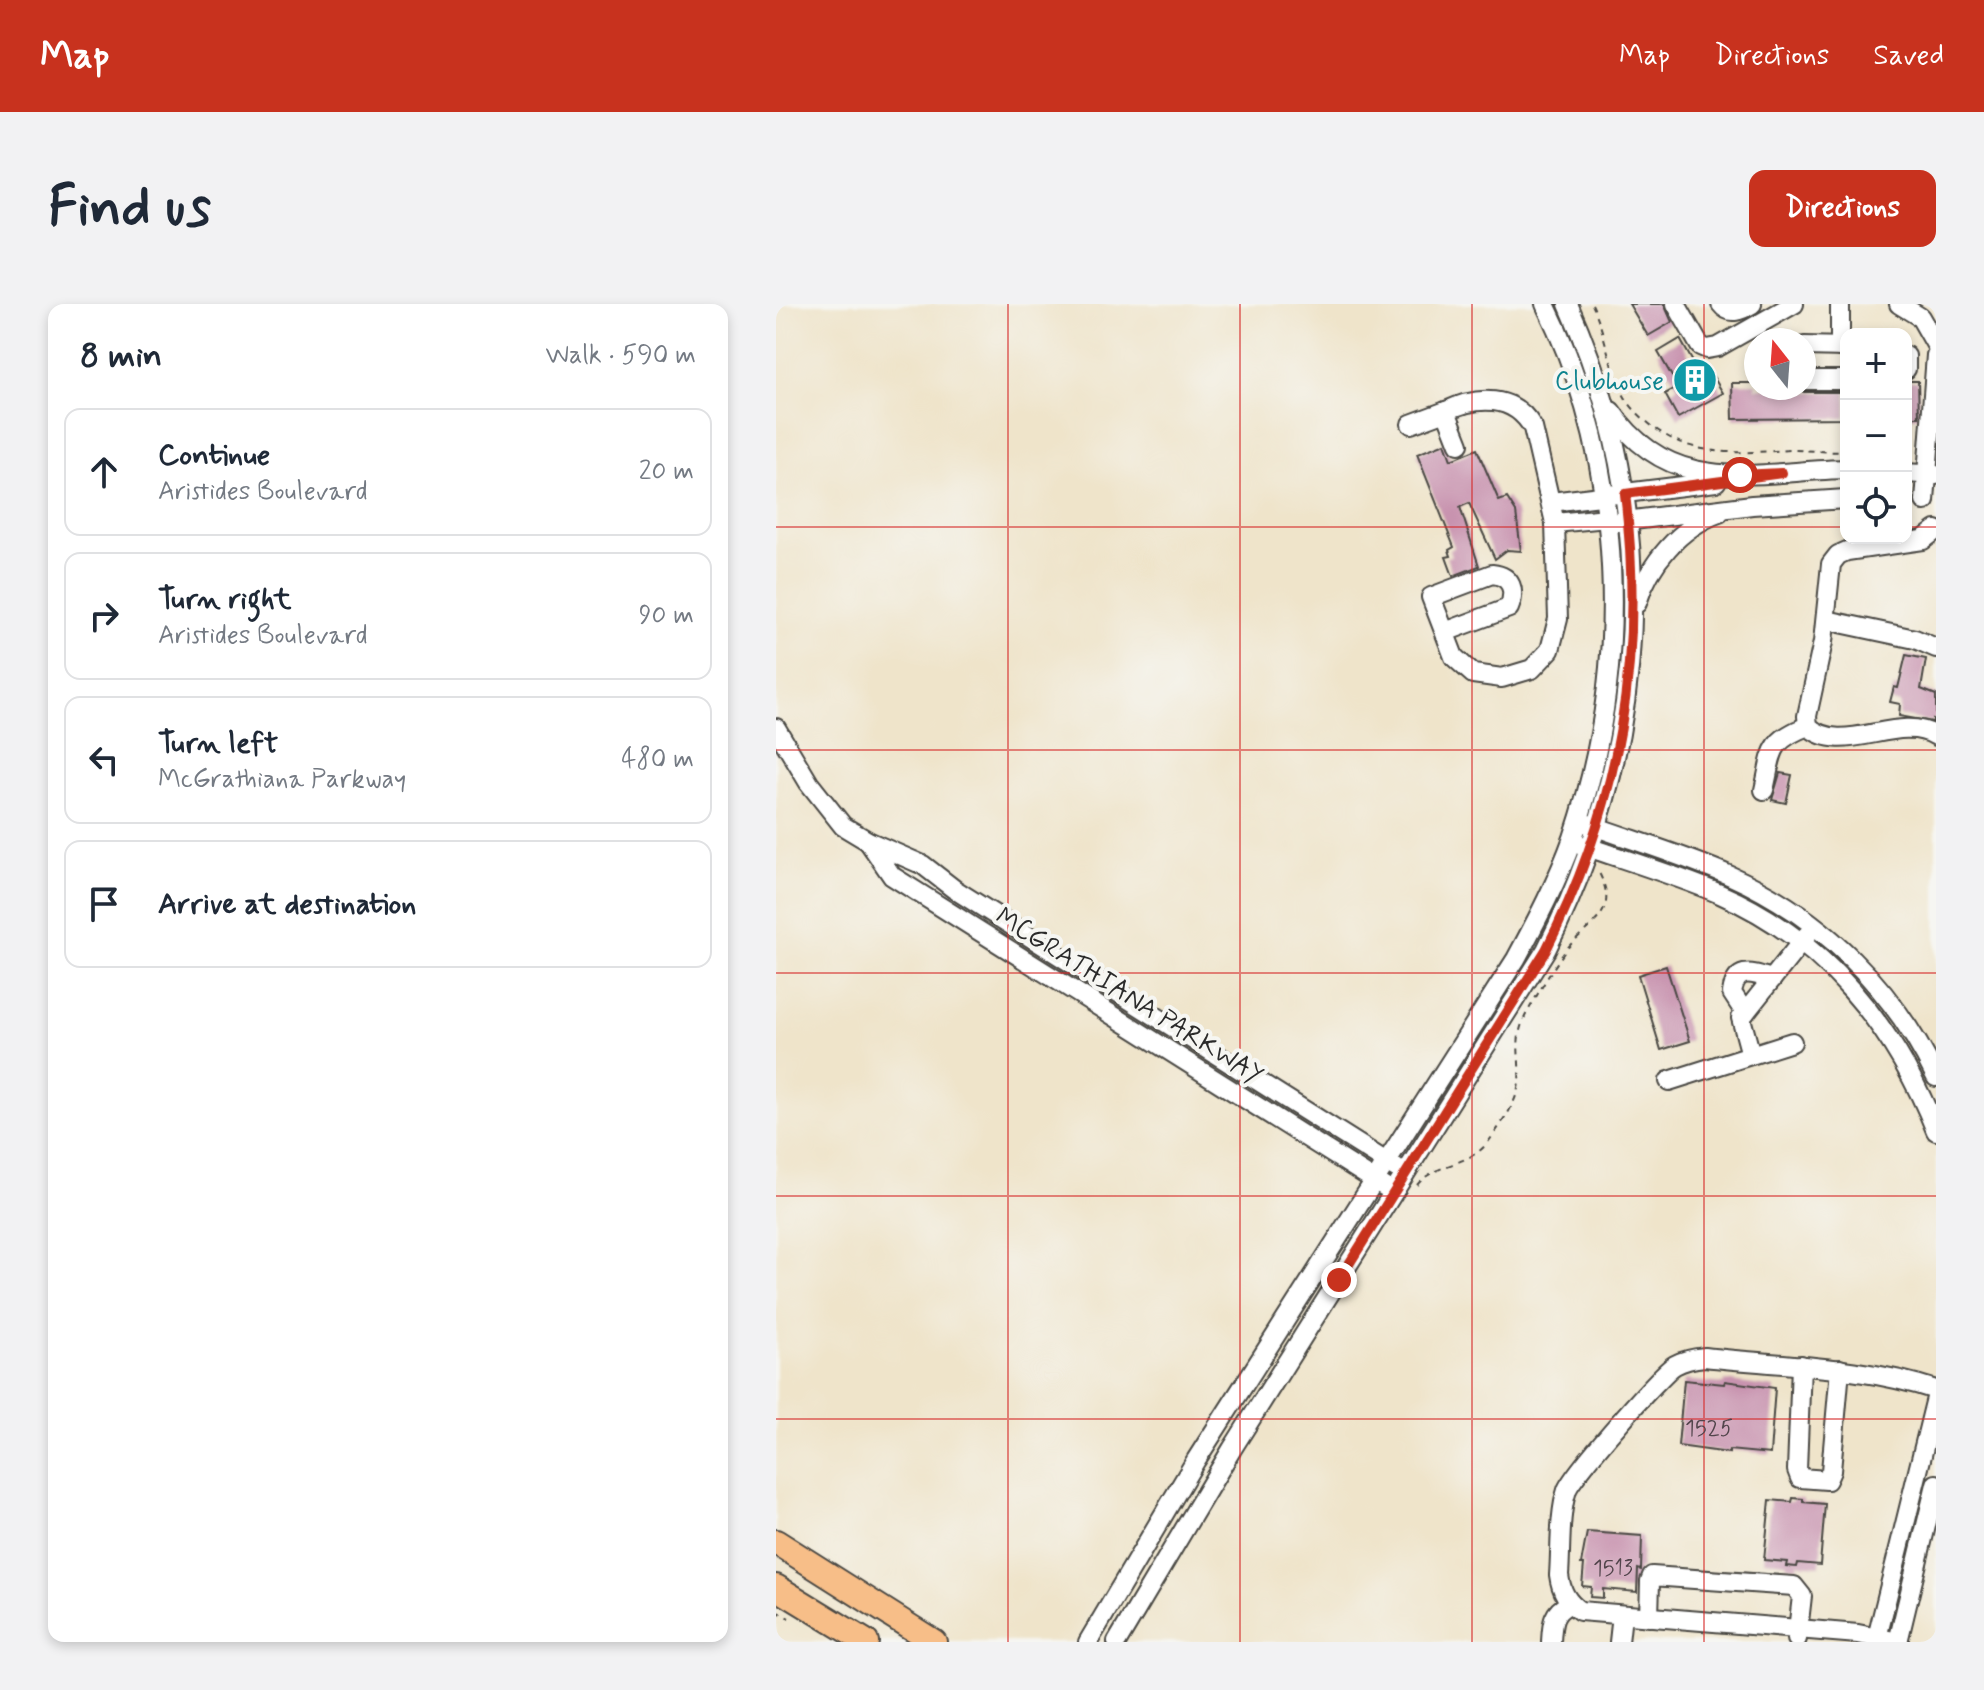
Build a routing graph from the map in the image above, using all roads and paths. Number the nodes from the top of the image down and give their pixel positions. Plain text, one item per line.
1 (1545, 304) edge
2 (1568, 304) edge
3 (1592, 304) edge
4 (1676, 304) edge
5 (1721, 304) edge
6 (1752, 304) edge
7 (1794, 304) edge
8 (1840, 304) edge
9 (1899, 304) edge
10 (1924, 310) edge
11 (1842, 328) edge
12 (1936, 345) edge
13 (1816, 346) edge
14 (1840, 347) edge
15 (1936, 355) edge
16 (1816, 380) edge
17 (1840, 380) edge
18 (1604, 398) junction
19 (1446, 411) junction
20 (1411, 424) dead end
21 (1459, 444) dead end
22 (1840, 452) edge
23 (1840, 469) edge
24 (1782, 473) junction
25 (1912, 473) edge
26 (1932, 474) edge
27 (1625, 494) junction
28 (1604, 497) junction
29 (1840, 499) edge
30 (1923, 501) edge
31 (1551, 502) junction
32 (1752, 505) junction
33 (1607, 520) junction
34 (1628, 520) junction
35 (1555, 523) junction
36 (1936, 530) edge
37 (1633, 617) junction
38 (1826, 620) junction
39 (1445, 632) dead end
40 (1936, 648) edge
41 (1808, 726) junction
42 (776, 728) edge
43 (1936, 735) edge
44 (1764, 790) dead end
45 (1578, 820) junction
46 (1597, 827) junction
47 (868, 841) junction
48 (1571, 841) junction
49 (1591, 848) junction
50 (1813, 926) junction
51 (1801, 943) junction
52 (1772, 979) junction
53 (1745, 1013) junction
54 (1792, 1042) dead end
55 (1751, 1055) junction
56 (1936, 1077) edge
57 (1669, 1081) dead end
58 (1935, 1127) edge
59 (1387, 1162) junction
60 (1375, 1180) junction
61 (1410, 1181) junction
62 (1392, 1192) junction
63 (1801, 1365) junction
64 (1840, 1369) junction
65 (1936, 1390) edge
66 (1936, 1398) edge
67 (1936, 1484) edge
68 (776, 1542) edge
69 (776, 1587) edge
70 (1569, 1604) junction
71 (1622, 1615) junction
72 (1649, 1617) junction
73 (1732, 1633) edge
74 (1797, 1636) edge
75 (1876, 1640) edge
76 (866, 1642) edge
77 (934, 1642) edge
78 (1088, 1642) edge
79 (1117, 1642) edge
80 (1551, 1642) edge
81 (1619, 1642) edge
82 (1898, 1642) edge

1 - 28 street
2 - 18 street
3 - 22 path
4 - 7 street
5 - 6 street
8 - 11 street
9 - 10 street
10 - 12 street
13 - 14 street
15 - 26 street
16 - 17 street
18 - 24 street
18 - 27 street
19 - 20 street
19 - 21 street
19 - 31 street
23 - 24 street
24 - 27 street
25 - 26 street
26 - 30 street
27 - 28 street
27 - 34 street
28 - 31 street
28 - 33 street
29 - 32 street
31 - 35 street
32 - 34 street
32 - 37 street
33 - 34 street
33 - 35 street
33 - 45 street
34 - 37 street
35 - 39 street
36 - 38 street
37 - 46 street
38 - 40 street
38 - 41 street
41 - 43 street
41 - 44 street
42 - 47 street, MCGRATHIANA PARKWAY
45 - 46 street
45 - 48 street
46 - 49 street
46 - 50 street
47 - 59 street, MCGRATHIANA PARKWAY
47 - 60 street, MCGRATHIANA PARKWAY
48 - 49 street
48 - 59 street
49 - 51 street
49 - 61 street
49 - 61 path
50 - 51 street
50 - 56 street
51 - 52 street
51 - 58 street
52 - 53 street
52 - 53 street
53 - 55 street
54 - 55 street
55 - 57 street
59 - 60 street
59 - 61 street, MCGRATHIANA PARKWAY
60 - 62 street, MCGRATHIANA PARKWAY
60 - 78 street
61 - 62 street
62 - 79 street
63 - 64 street
63 - 64 street
63 - 70 street
64 - 65 street
66 - 75 street
67 - 82 street
68 - 77 main road
69 - 76 main road
70 - 71 street
70 - 80 street
71 - 72 street
71 - 81 street
72 - 73 street
72 - 74 street
73 - 74 street
74 - 75 street
75 - 82 street

